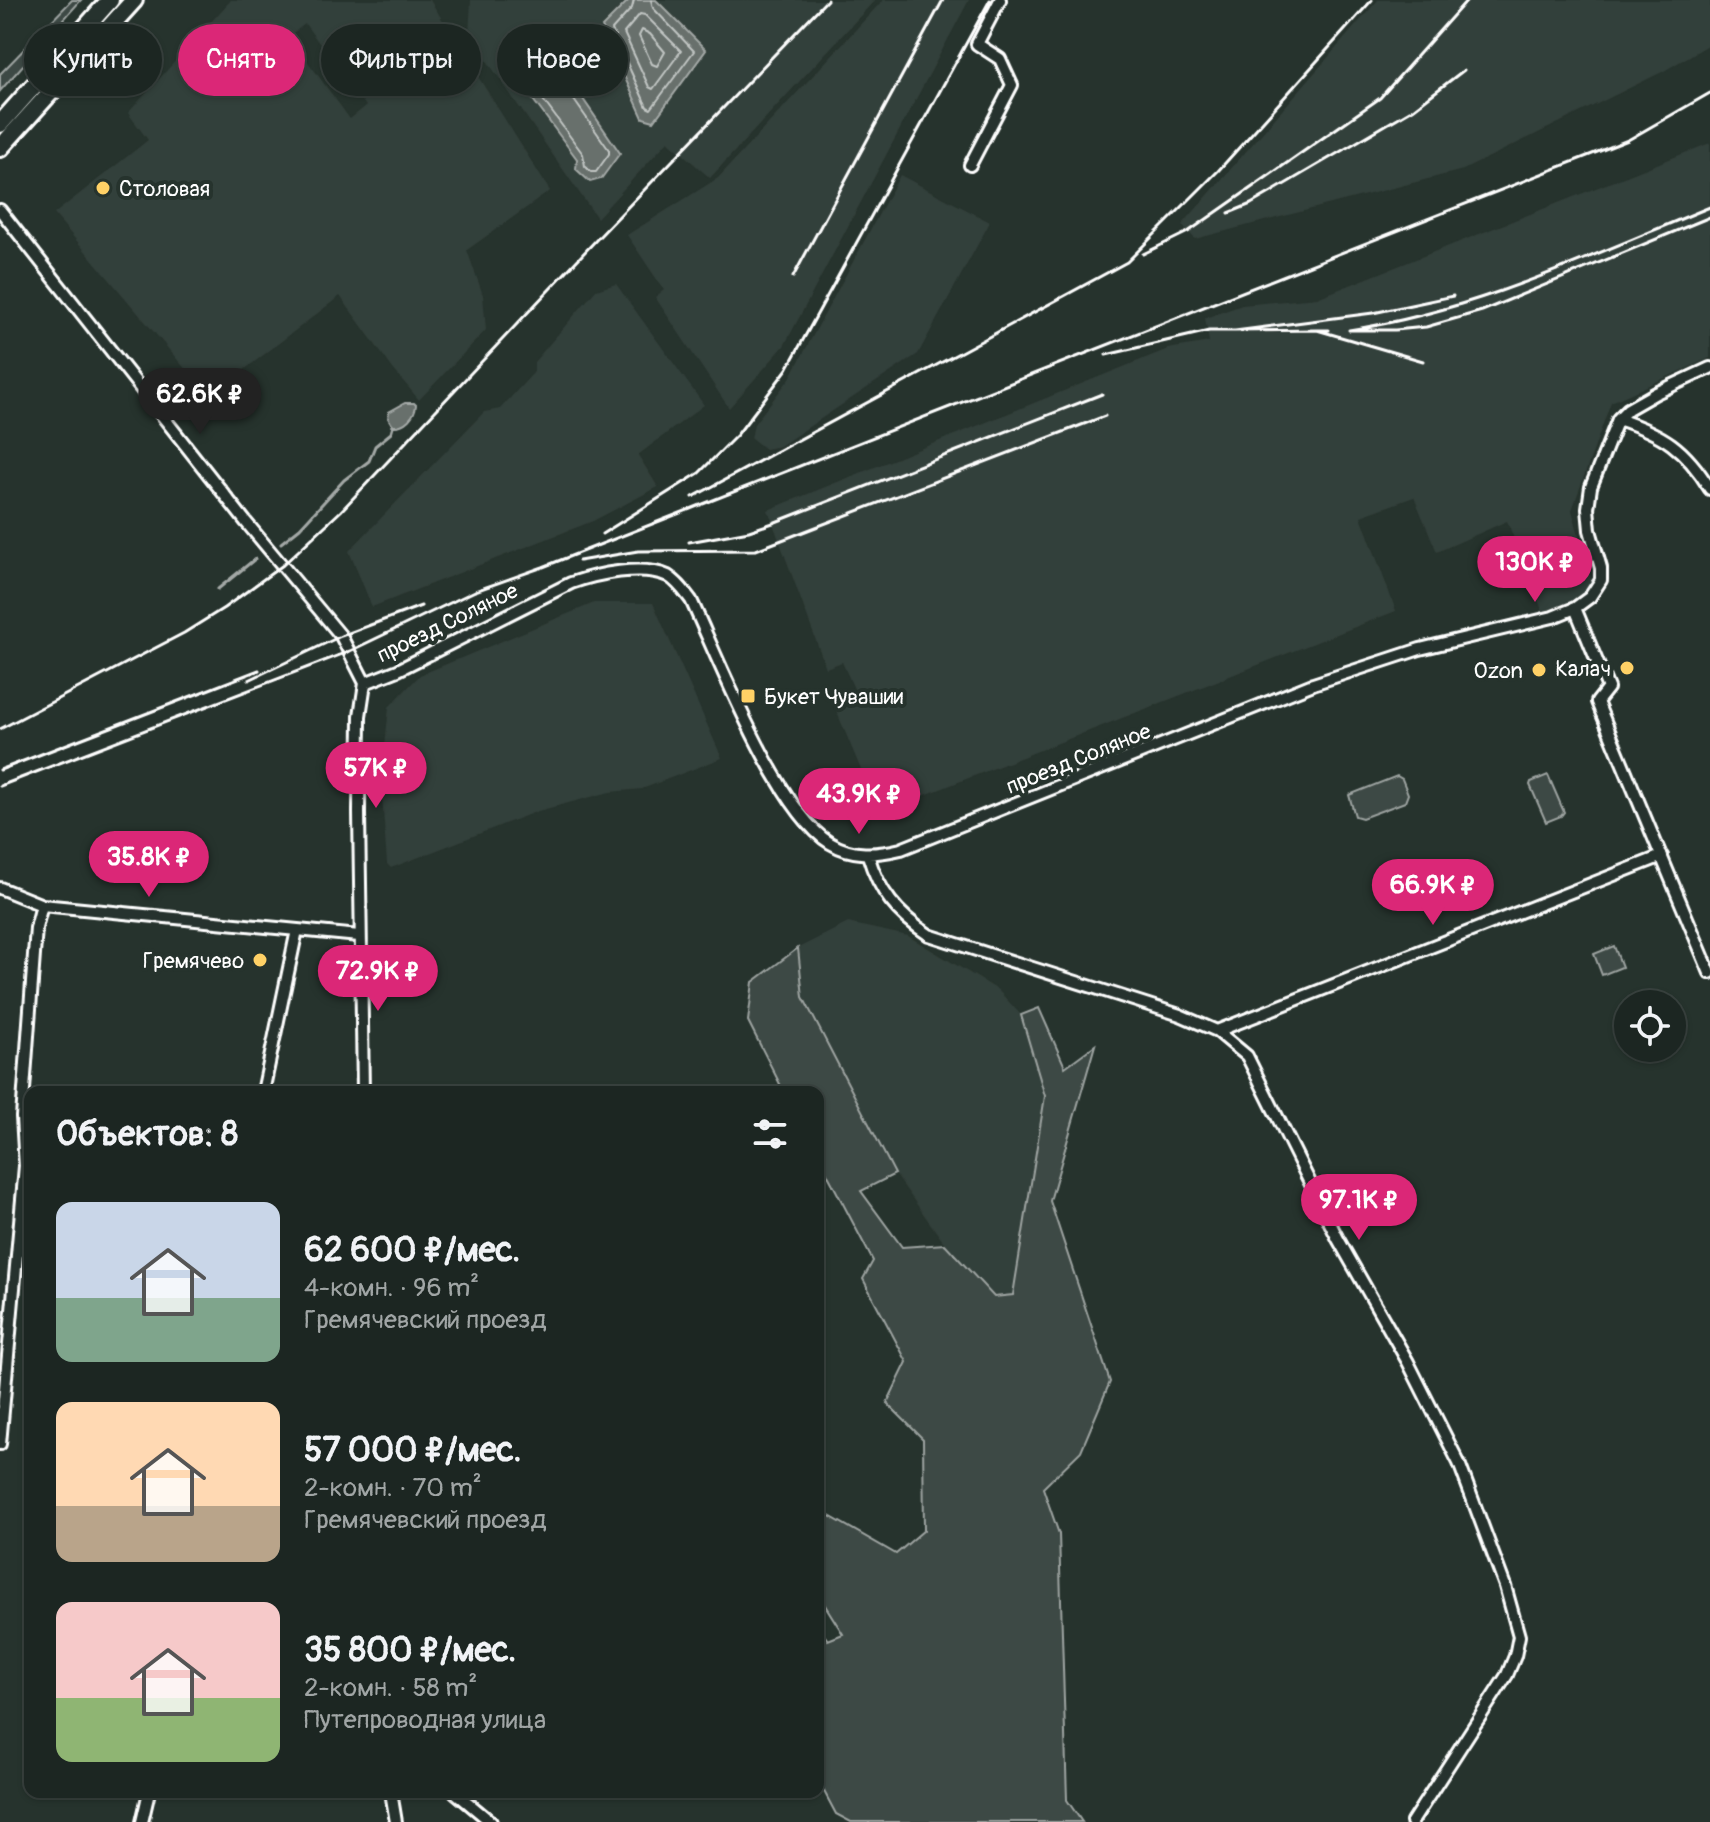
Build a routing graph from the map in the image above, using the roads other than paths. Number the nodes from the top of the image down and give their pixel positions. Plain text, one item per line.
1 (110, 0) edge
2 (134, 0) edge
3 (1000, 0) edge
4 (0, 124) edge
5 (0, 148) edge
6 (970, 165) dead end
7 (0, 210) edge
8 (1710, 368) edge
9 (1618, 419) junction
10 (1710, 489) edge
11 (1575, 608) junction
12 (365, 683) junction
13 (868, 855) junction
14 (1662, 856) junction
15 (0, 888) edge
16 (42, 905) junction
17 (297, 930) junction
18 (359, 936) junction
19 (1710, 973) edge
20 (1217, 1031) junction
21 (24, 1086) edge
22 (264, 1086) edge
23 (363, 1086) edge
24 (24, 1088) edge
25 (24, 1150) edge
26 (24, 1177) edge
27 (0, 1444) edge
28 (148, 1798) edge
29 (392, 1798) edge
30 (462, 1798) edge
31 (142, 1822) edge
32 (396, 1822) edge
33 (491, 1822) edge
34 (1412, 1822) edge

1 - 4 main road
2 - 5 main road
3 - 6 street
7 - 12 street
8 - 9 street
9 - 10 street
9 - 11 street
11 - 13 street, проезд Соляное
11 - 14 street
12 - 13 street, проезд Соляное
12 - 18 street
13 - 20 street
14 - 19 street
14 - 20 street
15 - 16 street
16 - 17 street
16 - 21 street
17 - 18 street
17 - 22 street
18 - 23 street
20 - 34 street
24 - 25 street
26 - 27 street
28 - 31 street
29 - 32 street
30 - 33 street

